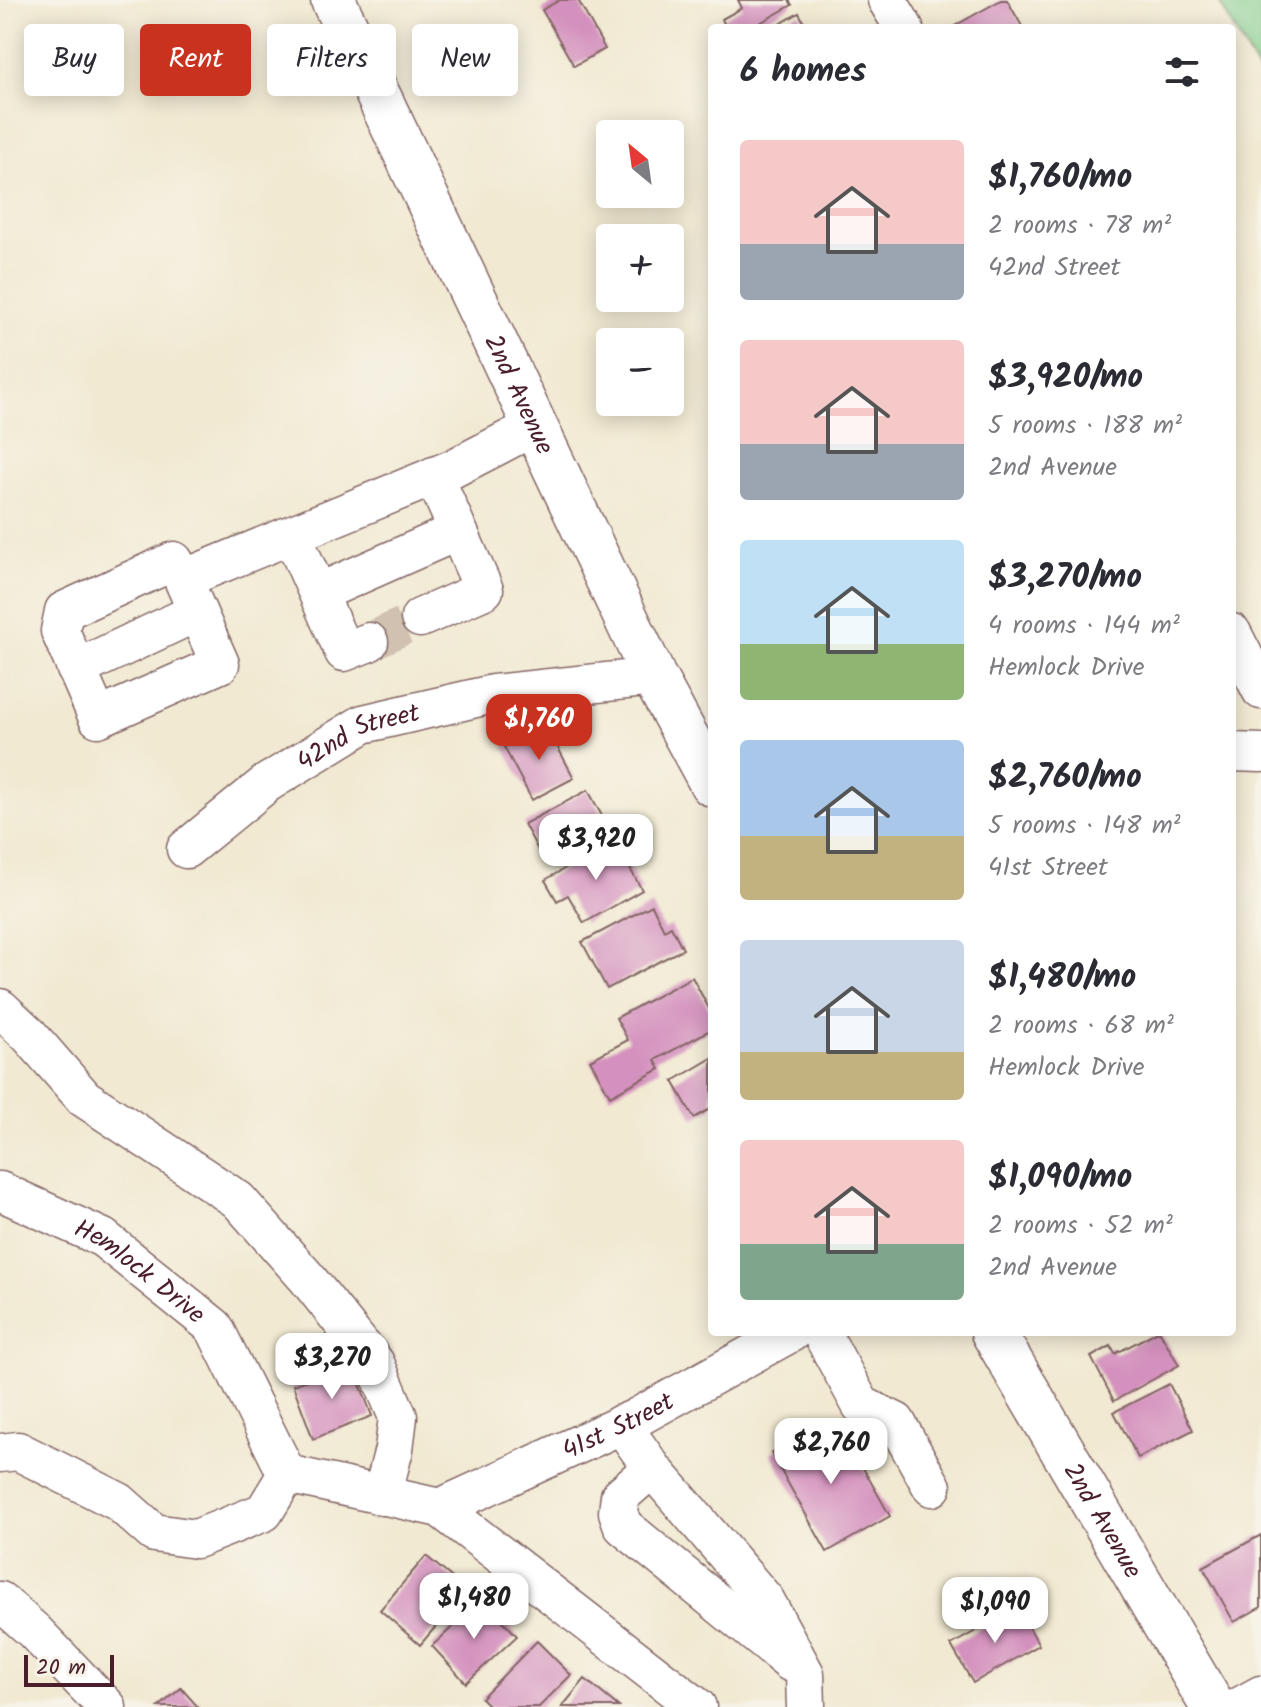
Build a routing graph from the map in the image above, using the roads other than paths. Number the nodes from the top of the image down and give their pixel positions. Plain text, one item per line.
1 (333, 0) edge
2 (887, 0) edge
3 (902, 24) edge
4 (535, 426) junction
5 (434, 476) junction
6 (458, 531) junction
7 (292, 535) junction
8 (318, 593) junction
9 (190, 596) junction
10 (420, 618) tunnel mouth
11 (1236, 640) edge
12 (369, 642) tunnel mouth
13 (76, 669) junction
14 (654, 677) junction
15 (1259, 683) edge
16 (702, 745) edge
17 (1236, 752) edge
18 (1261, 753) edge
19 (708, 768) edge
20 (186, 849) dead end
21 (0, 1008) edge
22 (0, 1191) edge
23 (785, 1336) edge
24 (823, 1336) edge
25 (995, 1336) edge
26 (621, 1424) junction
27 (0, 1453) edge
28 (652, 1468) junction
29 (287, 1474) junction
30 (932, 1487) dead end
31 (382, 1496) junction
32 (440, 1508) junction
33 (0, 1601) edge
34 (806, 1690) edge
35 (1261, 1695) edge
36 (107, 1707) edge
37 (697, 1707) edge
38 (1213, 1707) edge
39 (1239, 1707) edge

1 - 4 main road, 2nd Avenue
2 - 3 street
4 - 5 street
4 - 14 main road, 2nd Avenue
5 - 6 street
5 - 7 street
6 - 8 street
6 - 10 street
7 - 8 street
7 - 9 street
8 - 12 street
9 - 13 street
9 - 13 street
9 - 13 street
11 - 15 street
14 - 16 main road, 2nd Avenue
14 - 20 street, 42nd Street
16 - 19 main road, 2nd Avenue
17 - 18 street
21 - 31 street
22 - 29 street, Hemlock Drive
23 - 26 street, 41st Street
24 - 30 street
25 - 38 main road, 2nd Avenue
26 - 28 street
26 - 32 street, 41st Street
27 - 29 street
28 - 34 street
28 - 34 street
29 - 31 street
31 - 32 street
32 - 37 street
33 - 36 street
35 - 39 street

